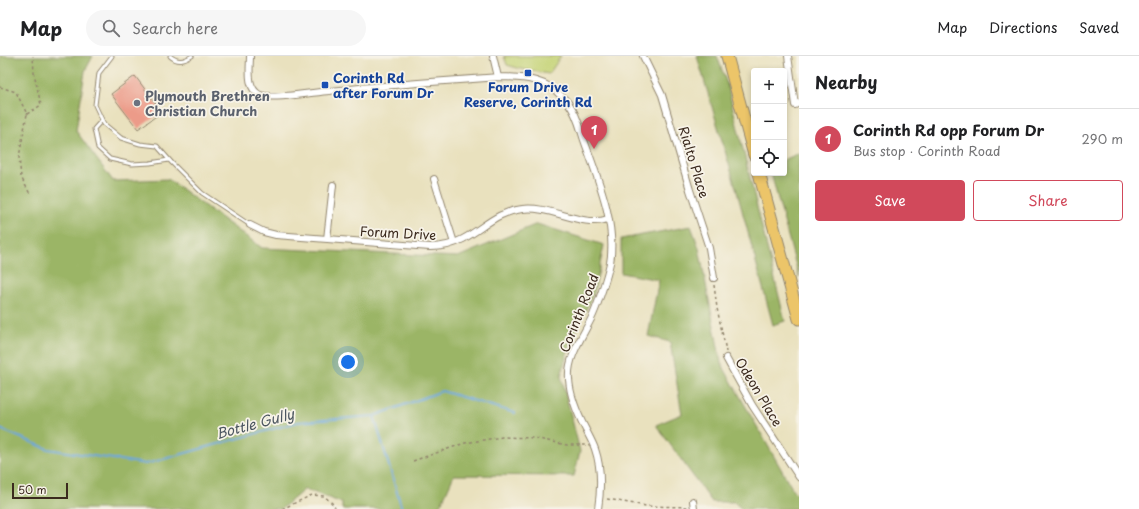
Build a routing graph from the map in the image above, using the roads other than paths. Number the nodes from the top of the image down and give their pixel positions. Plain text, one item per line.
1 (112, 56) edge
2 (170, 56) edge
3 (192, 56) edge
4 (250, 56) edge
5 (493, 56) edge
6 (643, 56) edge
7 (727, 56) edge
8 (788, 56) edge
9 (498, 77) junction
10 (799, 103) edge
11 (102, 120) junction
12 (751, 144) edge
13 (169, 160) junction
14 (760, 176) edge
15 (434, 179) dead end
16 (333, 185) dead end
17 (608, 219) junction
18 (250, 224) joint
19 (327, 239) junction
20 (454, 243) junction
21 (714, 278) road end
22 (799, 319) edge
23 (726, 358) road end
24 (799, 477) edge
25 (598, 509) edge

1 - 11 lane
2 - 3 lane
4 - 9 street, Corinth Road
5 - 9 street
6 - 21 street, Rialto Place
7 - 12 highway
8 - 10 street
9 - 17 street, Corinth Road
11 - 13 lane
11 - 13 lane
13 - 18 lane
14 - 22 highway
15 - 20 street
16 - 19 street
17 - 20 street, Forum Drive
17 - 25 street, Corinth Road
18 - 19 street, Forum Drive
19 - 20 street, Forum Drive
23 - 24 street, Odeon Place

